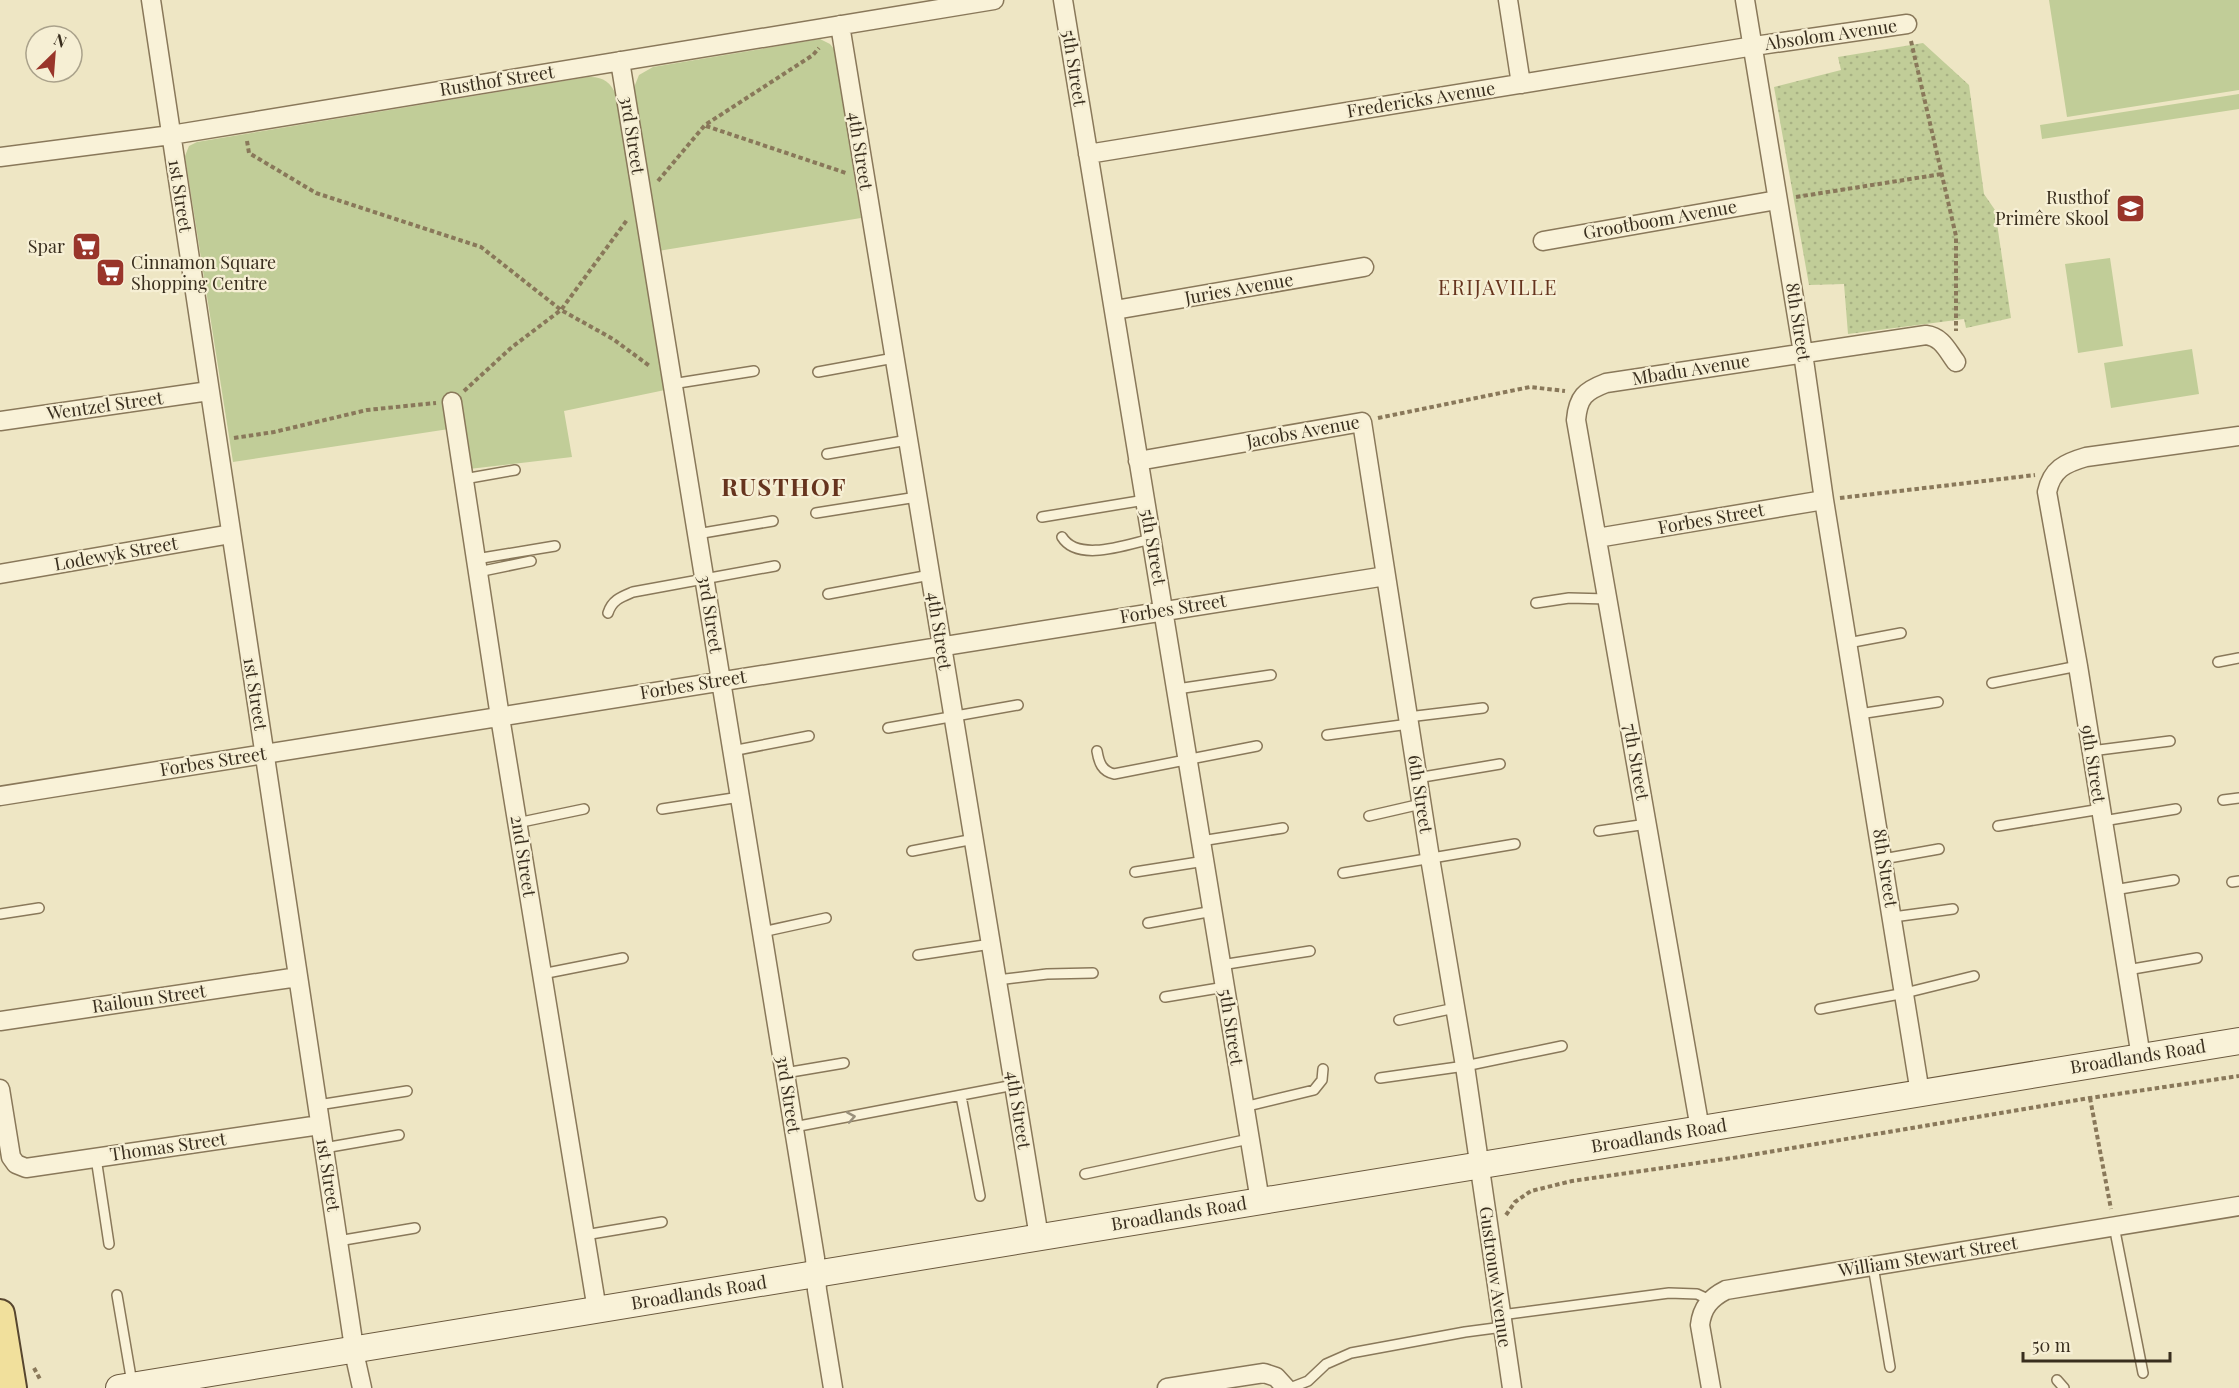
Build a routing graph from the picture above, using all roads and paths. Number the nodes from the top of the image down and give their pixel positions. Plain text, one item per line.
1 (151, 0) edge
2 (994, 0) edge
3 (1063, 0) edge
4 (1508, 0) edge
5 (1745, 0) edge
6 (1908, 24) joint
7 (840, 25) junction
8 (1754, 46) junction
9 (620, 61) junction
10 (1521, 84) junction
11 (244, 123) junction
12 (705, 125) dead end
13 (171, 135) junction
14 (1088, 154) junction
15 (0, 158) edge
16 (1942, 174) junction
17 (865, 179) junction
18 (1777, 200) junction
19 (1543, 241) dead end
20 (1364, 267) dead end
21 (1115, 310) junction
22 (1803, 353) junction
23 (894, 358) junction
24 (1956, 362) joint
25 (754, 371) dead end
26 (818, 372) dead end
27 (672, 384) junction
28 (210, 390) junction
29 (1583, 396) junction
30 (452, 402) joint
31 (0, 421) edge
32 (1362, 422) junction
33 (2239, 436) edge
34 (217, 440) junction
35 (908, 440) junction
36 (827, 454) dead end
37 (1138, 461) junction
38 (515, 470) dead end
39 (2054, 473) junction
40 (464, 479) junction
41 (917, 497) junction
42 (1145, 500) junction
43 (1824, 500) junction
44 (816, 513) dead end
45 (1042, 517) dead end
46 (773, 521) dead end
47 (231, 534) junction
48 (697, 534) junction
49 (1062, 537) dead end
50 (1597, 538) junction
51 (1151, 539) junction
52 (555, 546) dead end
53 (531, 561) dead end
54 (477, 566) junction
55 (775, 566) dead end
56 (0, 574) edge
57 (930, 574) junction
58 (1386, 576) junction
59 (704, 579) junction
60 (828, 594) dead end
61 (1608, 599) junction
62 (1536, 603) dead end
63 (1164, 610) junction
64 (608, 613) dead end
65 (1901, 633) dead end
66 (1848, 644) junction
67 (942, 645) junction
68 (2239, 658) edge
69 (2218, 662) dead end
70 (2078, 666) junction
71 (1271, 675) dead end
72 (721, 681) junction
73 (1992, 683) dead end
74 (1177, 689) junction
75 (1938, 702) dead end
76 (1018, 705) dead end
77 (1483, 708) dead end
78 (1859, 714) junction
79 (953, 716) junction
80 (500, 717) junction
81 (1408, 721) junction
82 (888, 728) dead end
83 (1327, 735) dead end
84 (809, 736) dead end
85 (2170, 741) dead end
86 (1257, 746) dead end
87 (1097, 751) dead end
88 (2091, 751) junction
89 (732, 752) junction
90 (264, 754) junction
91 (1188, 760) junction
92 (1500, 764) dead end
93 (1417, 778) junction
94 (0, 796) edge
95 (740, 797) junction
96 (2239, 798) edge
97 (2223, 800) dead end
98 (1421, 804) junction
99 (662, 808) dead end
100 (2176, 808) dead end
101 (584, 809) dead end
102 (2102, 815) junction
103 (1369, 816) dead end
104 (517, 823) junction
105 (1647, 824) junction
106 (1998, 826) dead end
107 (1283, 828) dead end
108 (1599, 831) dead end
109 (974, 839) junction
110 (1201, 841) junction
111 (1515, 844) dead end
112 (1939, 849) dead end
113 (912, 851) dead end
114 (1430, 858) junction
115 (1883, 859) junction
116 (1205, 861) junction
117 (1135, 873) dead end
118 (1343, 873) dead end
119 (2174, 880) dead end
120 (2114, 890) junction
121 (39, 908) dead end
122 (1953, 909) dead end
123 (1213, 911) junction
124 (0, 914) edge
125 (1893, 917) junction
126 (826, 918) dead end
127 (1148, 923) dead end
128 (762, 932) junction
129 (991, 944) junction
130 (1310, 951) dead end
131 (918, 955) dead end
132 (623, 958) dead end
133 (2197, 958) dead end
134 (1221, 965) junction
135 (2127, 970) junction
136 (1093, 973) dead end
137 (542, 974) junction
138 (1974, 976) dead end
139 (298, 977) junction
140 (997, 980) junction
141 (1225, 987) junction
142 (1905, 993) junction
143 (1165, 997) dead end
144 (1455, 1008) junction
145 (1820, 1009) dead end
146 (1399, 1020) dead end
147 (0, 1021) edge
148 (2239, 1041) edge
149 (1562, 1046) dead end
150 (2141, 1057) junction
151 (844, 1063) dead end
152 (1465, 1066) junction
153 (1323, 1069) dead end
154 (785, 1073) junction
155 (2239, 1076) edge
156 (1380, 1078) dead end
157 (1014, 1085) junction
158 (0, 1089) edge
159 (407, 1091) dead end
160 (1920, 1093) junction
161 (961, 1096) junction
162 (2090, 1098) junction
163 (318, 1105) junction
164 (1244, 1107) junction
165 (320, 1125) junction
166 (794, 1127) junction
167 (1700, 1129) junction
168 (399, 1136) dead end
169 (1249, 1139) junction
170 (324, 1148) junction
171 (96, 1158) junction
172 (1479, 1165) junction
173 (1085, 1174) dead end
174 (980, 1196) dead end
175 (1260, 1201) junction
176 (2239, 1206) edge
177 (662, 1222) dead end
178 (2114, 1226) junction
179 (415, 1228) dead end
180 (585, 1235) junction
181 (1489, 1236) junction
182 (1039, 1237) junction
183 (338, 1241) junction
184 (109, 1244) dead end
185 (1874, 1266) junction
186 (816, 1274) junction
187 (117, 1295) dead end
188 (1710, 1300) junction
189 (597, 1310) junction
190 (0, 1314) edge
191 (1502, 1321) junction
192 (354, 1349) junction
193 (1890, 1367) dead end
194 (2143, 1373) dead end
195 (2057, 1380) dead end
196 (126, 1387) edge
197 (12, 1388) edge
198 (362, 1388) edge
199 (833, 1388) edge
200 (1167, 1388) edge
201 (1288, 1388) edge
202 (1512, 1388) edge
203 (1710, 1388) edge
204 (2064, 1388) edge

1 - 13 street, 1st Street
2 - 7 street, Rusthof Street
3 - 14 street, 5th Street
4 - 10 street
5 - 8 street, 8th Street
6 - 8 street, Absolom Avenue
6 - 16 path
7 - 9 street, Rusthof Street
7 - 17 street, 4th Street
8 - 10 street, Fredericks Avenue
8 - 18 street, 8th Street
9 - 11 street, Rusthof Street
9 - 27 street, 3rd Street
10 - 14 street, Fredericks Avenue
11 - 13 street, Rusthof Street
11 - 27 path
12 - 17 path
13 - 15 street, Rusthof Street
13 - 28 street, 1st Street
14 - 21 street, 5th Street
16 - 18 path
16 - 24 path
17 - 23 street, 4th Street
18 - 19 street, Grootboom Avenue
18 - 22 street, 8th Street
20 - 21 street, Juries Avenue
21 - 37 street, 5th Street
22 - 24 street, Mbadu Avenue
22 - 29 street, Mbadu Avenue
22 - 43 street, 8th Street
23 - 26 lane
23 - 35 street, 4th Street
25 - 27 lane
27 - 48 street, 3rd Street
28 - 31 street, Wentzel Street
28 - 34 street, 1st Street
29 - 32 path, Jacobs Avenue
29 - 50 street, 7th Street
30 - 34 path
30 - 40 street, 2nd Street
32 - 37 street, Jacobs Avenue
32 - 58 street, 6th Street
33 - 39 street
34 - 47 street, 1st Street
35 - 36 lane
35 - 41 street, 4th Street
37 - 42 street, 5th Street
38 - 40 lane
39 - 43 path
39 - 70 street, 9th Street
40 - 54 street, 2nd Street
41 - 44 lane
41 - 57 street, 4th Street
42 - 45 lane
42 - 51 street, 5th Street
43 - 50 street, Forbes Street
43 - 66 street, 8th Street
46 - 48 lane
47 - 56 street, Lodewyk Street
47 - 90 street, 1st Street
48 - 59 street, 3rd Street
49 - 51 lane
50 - 61 street, 7th Street
51 - 63 street, 5th Street
52 - 54 lane
53 - 54 lane
54 - 80 street, 2nd Street
55 - 59 lane
57 - 60 lane
57 - 67 street, 4th Street
58 - 63 street, Forbes Street
58 - 81 street, 6th Street
59 - 64 lane
59 - 72 street, 3rd Street
61 - 62 lane
61 - 105 street, 7th Street
63 - 67 street, Forbes Street
63 - 74 street, 5th Street
65 - 66 lane
66 - 78 street, 8th Street
67 - 72 street, Forbes Street
67 - 79 street, 4th Street
68 - 69 lane
70 - 73 lane
70 - 88 street, 9th Street
71 - 74 lane
72 - 80 street, Forbes Street
72 - 89 street, 3rd Street
74 - 91 street, 5th Street
75 - 78 lane
76 - 79 lane
77 - 81 lane
78 - 115 street, 8th Street
79 - 82 lane
79 - 109 street, 4th Street
80 - 90 street, Forbes Street
80 - 104 street, 2nd Street
81 - 83 lane
81 - 93 street, 6th Street
84 - 89 lane
85 - 88 lane
86 - 91 lane
87 - 91 lane
88 - 102 street, 9th Street
89 - 95 street, 3rd Street
90 - 94 street, Forbes Street
90 - 139 street, 1st Street
91 - 110 street, 5th Street
92 - 93 lane
93 - 98 street, 6th Street
95 - 99 lane
95 - 128 street, 3rd Street
96 - 97 lane
98 - 103 lane
98 - 114 street, 6th Street
100 - 102 lane
101 - 104 lane
102 - 106 lane
102 - 120 street, 9th Street
104 - 137 street, 2nd Street
105 - 108 lane
105 - 167 street, 7th Street
107 - 110 lane
109 - 113 lane
109 - 129 street, 4th Street
110 - 116 street, 5th Street
111 - 114 lane
112 - 115 lane
114 - 118 lane
114 - 144 street, 6th Street
115 - 125 street, 8th Street
116 - 117 lane
116 - 123 street, 5th Street
119 - 120 lane
120 - 135 street, 9th Street
121 - 124 lane
122 - 125 lane
123 - 127 lane
123 - 134 street, 5th Street
125 - 142 street, 8th Street
126 - 128 lane
128 - 154 street, 3rd Street
129 - 131 lane
129 - 140 street, 4th Street
130 - 134 lane
132 - 137 lane
133 - 135 lane
134 - 141 street, 5th Street
135 - 150 street, 9th Street
136 - 140 lane
137 - 180 street, 2nd Street
138 - 142 lane
139 - 147 street, Railoun Street
139 - 163 street, 1st Street
140 - 157 street, 4th Street
141 - 143 lane
141 - 164 street, 5th Street
142 - 145 lane
142 - 160 street, 8th Street
144 - 146 lane
144 - 152 street, 6th Street
148 - 150 main road, Broadlands Road
149 - 152 lane
150 - 160 main road, Broadlands Road
151 - 154 lane
152 - 156 lane
152 - 172 street, 6th Street
153 - 164 lane
154 - 166 street, 3rd Street
155 - 162 path
157 - 161 lane
157 - 182 street, 4th Street
158 - 171 street, Thomas Street
159 - 163 lane
160 - 167 main road, Broadlands Road
166 -> 161 lane
161 - 174 lane
162 - 178 path
162 - 181 path
163 - 165 street, 1st Street
164 - 169 street, 5th Street
165 - 170 street, 1st Street
165 - 171 street, Thomas Street
166 - 186 street, 3rd Street
167 - 172 main road, Broadlands Road
168 - 170 lane
169 - 173 lane
169 - 175 street, 5th Street
170 - 183 street, 1st Street
171 - 184 lane
172 - 175 main road, Broadlands Road
172 - 181 street, Gustrouw Avenue
175 - 182 main road, Broadlands Road
176 - 178 street, William Stewart Street
177 - 180 lane
178 - 185 street, William Stewart Street
178 - 194 lane
179 - 183 lane
180 - 189 street, 2nd Street
181 - 191 street, Gustrouw Avenue
182 - 186 main road, Broadlands Road
183 - 192 street, 1st Street
185 - 188 street, William Stewart Street
185 - 193 lane
186 - 189 main road, Broadlands Road
186 - 199 street, 3rd Street
187 - 196 lane
188 - 191 lane
188 - 203 street
189 - 192 main road, Broadlands Road
190 - 197 main road
191 - 201 lane
191 - 202 street, Gustrouw Avenue
192 - 196 main road, Broadlands Road
192 - 198 street, 1st Street
195 - 204 lane
200 - 201 street

